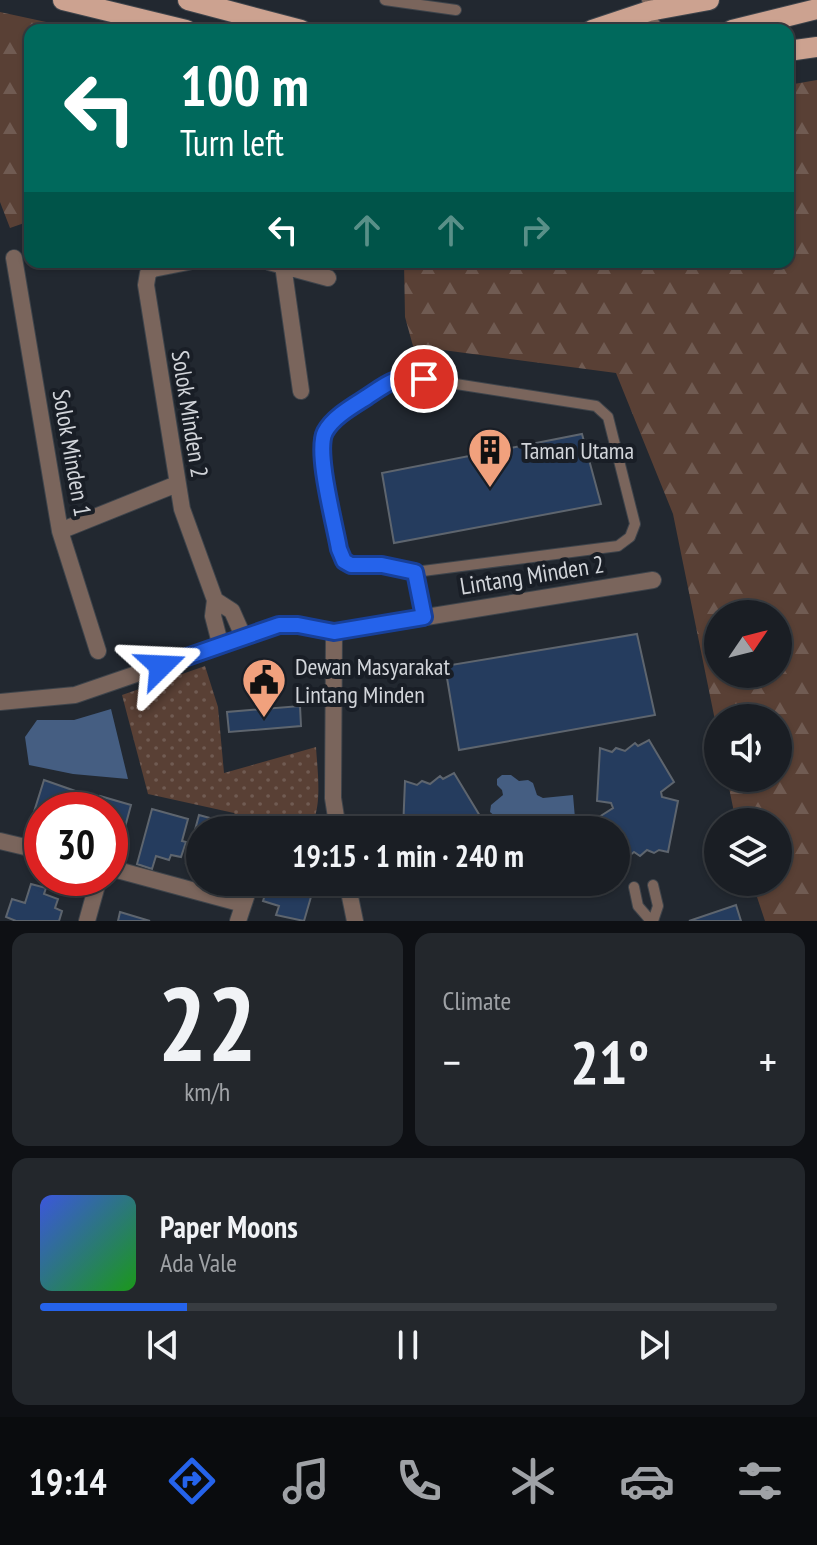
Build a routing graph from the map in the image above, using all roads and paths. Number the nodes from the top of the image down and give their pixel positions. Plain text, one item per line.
1 (63, 0) edge
2 (188, 0) edge
3 (385, 0) edge
4 (709, 0) edge
5 (648, 6) edge
6 (817, 9) edge
7 (456, 10) dead end
8 (161, 24) edge
9 (278, 24) edge
10 (606, 24) edge
11 (756, 24) edge
12 (817, 47) edge
13 (794, 50) edge
14 (14, 258) dead end
15 (156, 268) edge
16 (277, 268) edge
17 (293, 268) edge
18 (328, 278) dead end
19 (301, 391) dead end
20 (177, 484) junction
21 (60, 531) junction
22 (415, 572) junction
23 (653, 580) dead end
24 (215, 600) junction
25 (424, 617) junction
26 (334, 632) junction
27 (243, 636) junction
28 (220, 643) junction
29 (98, 651) dead end
30 (0, 702) edge
31 (336, 816) edge
32 (0, 841) edge
33 (24, 847) edge
34 (128, 873) edge
35 (653, 885) dead end
36 (634, 887) dead end
37 (94, 896) edge
38 (246, 896) edge
39 (350, 896) edge
40 (243, 904) junction
41 (87, 921) edge
42 (238, 921) edge
43 (355, 921) edge
44 (652, 921) edge

1 - 8 main road
2 - 9 main road
3 - 7 lane
4 - 5 main road
5 - 10 main road
6 - 11 main road
12 - 13 main road
14 - 21 street, Solok Minden 1
15 - 20 street, Solok Minden 2
16 - 19 street
17 - 18 street
20 - 21 street
20 - 24 street, Solok Minden 2
21 - 29 street, Solok Minden 1
22 - 22 lane
22 - 25 lane
23 - 25 street, Lintang Minden 2
24 - 27 street, Solok Minden 2
24 - 28 street, Solok Minden 2
25 - 26 street, Lintang Minden 2
26 - 27 street, Lintang Minden 2
26 - 31 street
27 - 28 street, Lintang Minden 2
28 - 30 street, Lintang Minden 2
32 - 33 street
34 - 40 street
35 - 44 lane
36 - 44 lane
37 - 41 street
38 - 40 street
39 - 43 street
40 - 42 street

